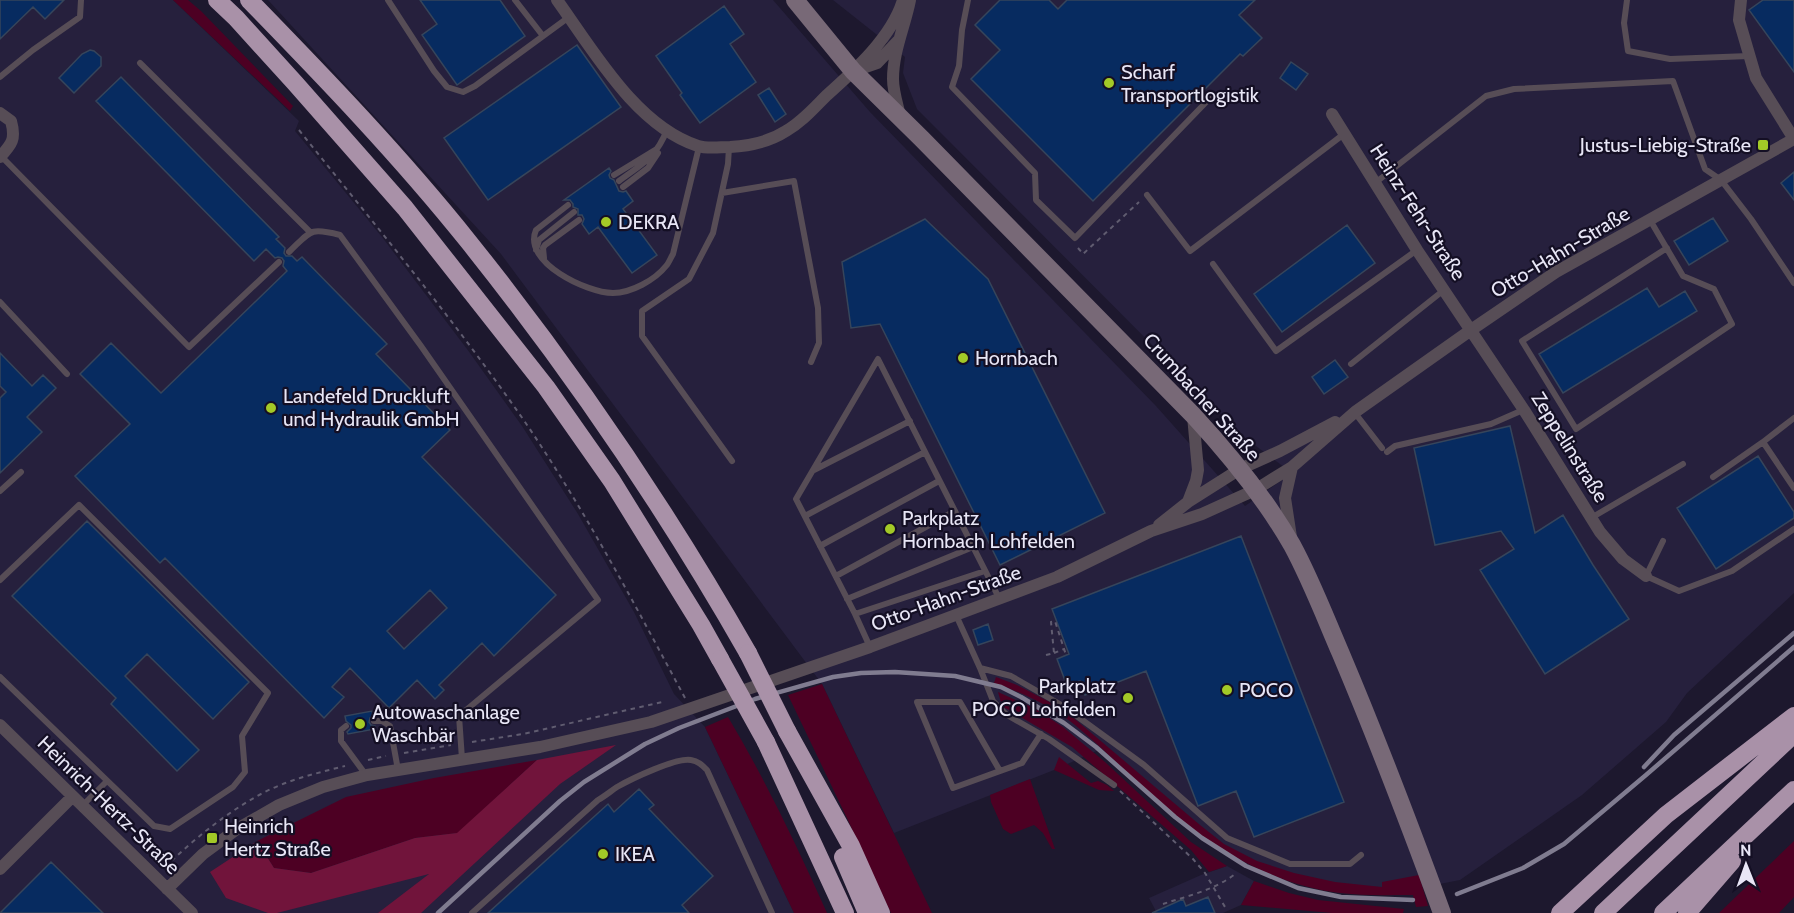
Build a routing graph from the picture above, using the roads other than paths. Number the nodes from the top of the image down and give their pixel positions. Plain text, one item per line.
1 (81, 0) edge
2 (217, 0) edge
3 (249, 0) edge
4 (388, 0) edge
5 (516, 0) edge
6 (557, 0) edge
7 (795, 0) edge
8 (903, 0) edge
9 (910, 0) edge
10 (968, 0) edge
11 (1627, 0) edge
12 (1741, 0) edge
13 (569, 16) junction
14 (543, 36) junction
15 (898, 41) junction
16 (1750, 56) junction
17 (140, 63) dead end
18 (853, 71) junction
19 (0, 77) edge
20 (1212, 96) dead end
21 (0, 113) edge
22 (1332, 114) dead end
23 (900, 117) junction
24 (667, 130) junction
25 (1345, 134) junction
26 (1794, 139) edge
27 (700, 146) junction
28 (660, 147) junction
29 (729, 147) junction
30 (1, 157) edge
31 (616, 178) dead end
32 (1721, 180) junction
33 (1375, 183) junction
34 (623, 187) dead end
35 (722, 193) junction
36 (1147, 195) road end
37 (568, 205) dead end
38 (574, 212) dead end
39 (579, 219) dead end
40 (1650, 220) junction
41 (310, 232) junction
42 (535, 247) junction
43 (1667, 248) junction
44 (1418, 250) junction
45 (289, 252) dead end
46 (544, 259) junction
47 (279, 262) dead end
48 (1213, 264) dead end
49 (1794, 283) edge
50 (1444, 289) junction
51 (0, 302) edge
52 (1471, 330) junction
53 (811, 362) dead end
54 (1351, 364) dead end
55 (67, 374) dead end
56 (1524, 410) junction
57 (1354, 412) junction
58 (1193, 415) junction
59 (1794, 418) edge
60 (910, 421) junction
61 (1763, 442) junction
62 (925, 452) junction
63 (732, 461) dead end
64 (1683, 464) dead end
65 (1292, 467) junction
66 (1240, 469) junction
67 (814, 470) junction
68 (21, 472) dead end
69 (1713, 477) dead end
70 (939, 481) junction
71 (1794, 488) edge
72 (1255, 490) junction
73 (0, 491) edge
74 (1188, 502) junction
75 (955, 511) junction
76 (805, 516) junction
77 (1591, 518) junction
78 (1794, 530) edge
79 (1151, 531) junction
80 (1664, 541) dead end
81 (820, 546) junction
82 (973, 547) junction
83 (1293, 547) junction
84 (985, 571) junction
85 (836, 576) junction
86 (1646, 576) junction
87 (0, 580) edge
88 (847, 599) junction
89 (999, 599) junction
90 (855, 614) junction
91 (956, 614) junction
92 (870, 647) junction
93 (980, 668) junction
94 (0, 677) edge
95 (1794, 716) edge
96 (374, 721) dead end
97 (0, 725) edge
98 (346, 726) dead end
99 (1041, 734) junction
100 (1794, 734) edge
101 (790, 737) junction
102 (462, 760) junction
103 (398, 770) junction
104 (1000, 771) junction
105 (367, 775) junction
106 (107, 781) junction
107 (1114, 785) road end
108 (1791, 793) edge
109 (77, 802) junction
110 (1361, 855) dead end
111 (0, 869) edge
112 (167, 889) junction
113 (192, 913) edge
114 (472, 913) edge
115 (772, 913) edge
116 (845, 913) edge
117 (867, 913) edge
118 (881, 913) edge
119 (1442, 913) edge
120 (1560, 913) edge
121 (1604, 913) edge
122 (1663, 913) edge
123 (1688, 913) edge

1 - 19 lane
2 - 116 highway, bridge
3 - 101 highway, bridge
4 - 14 lane
5 - 14 lane
6 - 13 street
7 - 18 main road, Crumbacher Straße
8 - 18 street
9 - 15 street
10 - 20 lane
11 - 16 lane
12 - 16 street
13 - 14 lane
13 - 24 street
15 - 18 street
15 - 23 street
16 - 26 street
17 - 41 lane
18 - 23 main road, Crumbacher Straße
18 - 29 street
21 - 30 street
22 - 25 street, Heinz-Fehr-Straße
23 - 58 main road, Crumbacher Straße
24 - 27 street
24 - 28 lane
25 - 33 street, Heinz-Fehr-Straße
25 - 36 lane
26 - 32 street, Otto-Hahn-Straße
27 - 29 street
27 - 46 lane
28 - 31 lane
28 - 34 lane
29 - 35 lane
30 - 47 lane
32 - 33 lane
32 - 40 street, Otto-Hahn-Straße
32 - 49 lane
33 - 44 street, Heinz-Fehr-Straße
35 - 53 lane
35 - 63 lane
37 - 42 lane
38 - 42 lane
39 - 46 lane
40 - 43 lane
40 - 52 street, Otto-Hahn-Straße
41 - 45 lane
41 - 102 lane
42 - 46 lane
43 - 43 lane
44 - 48 lane
44 - 50 street, Heinz-Fehr-Straße
50 - 52 street, Heinz-Fehr-Straße
50 - 54 lane
51 - 55 lane
52 - 56 street, Zeppelinstraße
52 - 57 street, Otto-Hahn-Straße
56 - 57 lane
56 - 77 street, Zeppelinstraße
57 - 65 street, Otto-Hahn-Straße
57 - 66 street, Otto-Hahn-Straße
58 - 66 main road, Crumbacher Straße
58 - 74 street
59 - 61 lane
60 - 62 lane
60 - 67 lane
60 - 67 lane
61 - 69 lane
61 - 71 lane
62 - 70 lane
62 - 76 lane
64 - 77 lane
65 - 72 street, Otto-Hahn-Straße
65 - 83 street
66 - 72 main road, Crumbacher Straße
66 - 74 street, Otto-Hahn-Straße
67 - 76 lane
68 - 73 lane
70 - 75 lane
70 - 81 lane
72 - 79 street, Otto-Hahn-Straße
72 - 83 main road, Crumbacher Straße
74 - 79 street, Otto-Hahn-Straße
75 - 82 lane
75 - 85 lane
76 - 81 lane
77 - 86 street, Zeppelinstraße
78 - 86 lane
79 - 89 street, Otto-Hahn-Straße
80 - 86 lane
81 - 85 lane
82 - 84 lane
82 - 88 lane
83 - 119 main road, Crumbacher Straße
84 - 89 lane
84 - 90 lane
85 - 88 lane
87 - 106 lane
88 - 90 lane
89 - 91 street, Otto-Hahn-Straße
90 - 92 lane
91 - 92 street, Otto-Hahn-Straße
91 - 93 lane
92 - 102 street, Otto-Hahn-Straße
93 - 99 lane
93 - 110 lane
94 - 106 lane
95 - 120 highway
96 - 103 lane
97 - 109 street, Heinrich-Hertz-Straße
98 - 105 lane
99 - 104 lane
99 - 107 lane
100 - 121 highway
101 - 117 highway
101 - 118 highway
102 - 103 street, Otto-Hahn-Straße
103 - 105 street, Otto-Hahn-Straße
104 - 104 lane
105 - 112 street, Otto-Hahn-Straße
106 - 109 lane
108 - 122 highway
108 - 123 highway
109 - 111 street
109 - 112 street, Heinrich-Hertz-Straße
112 - 113 street, Heinrich-Hertz-Straße
114 - 115 lane

